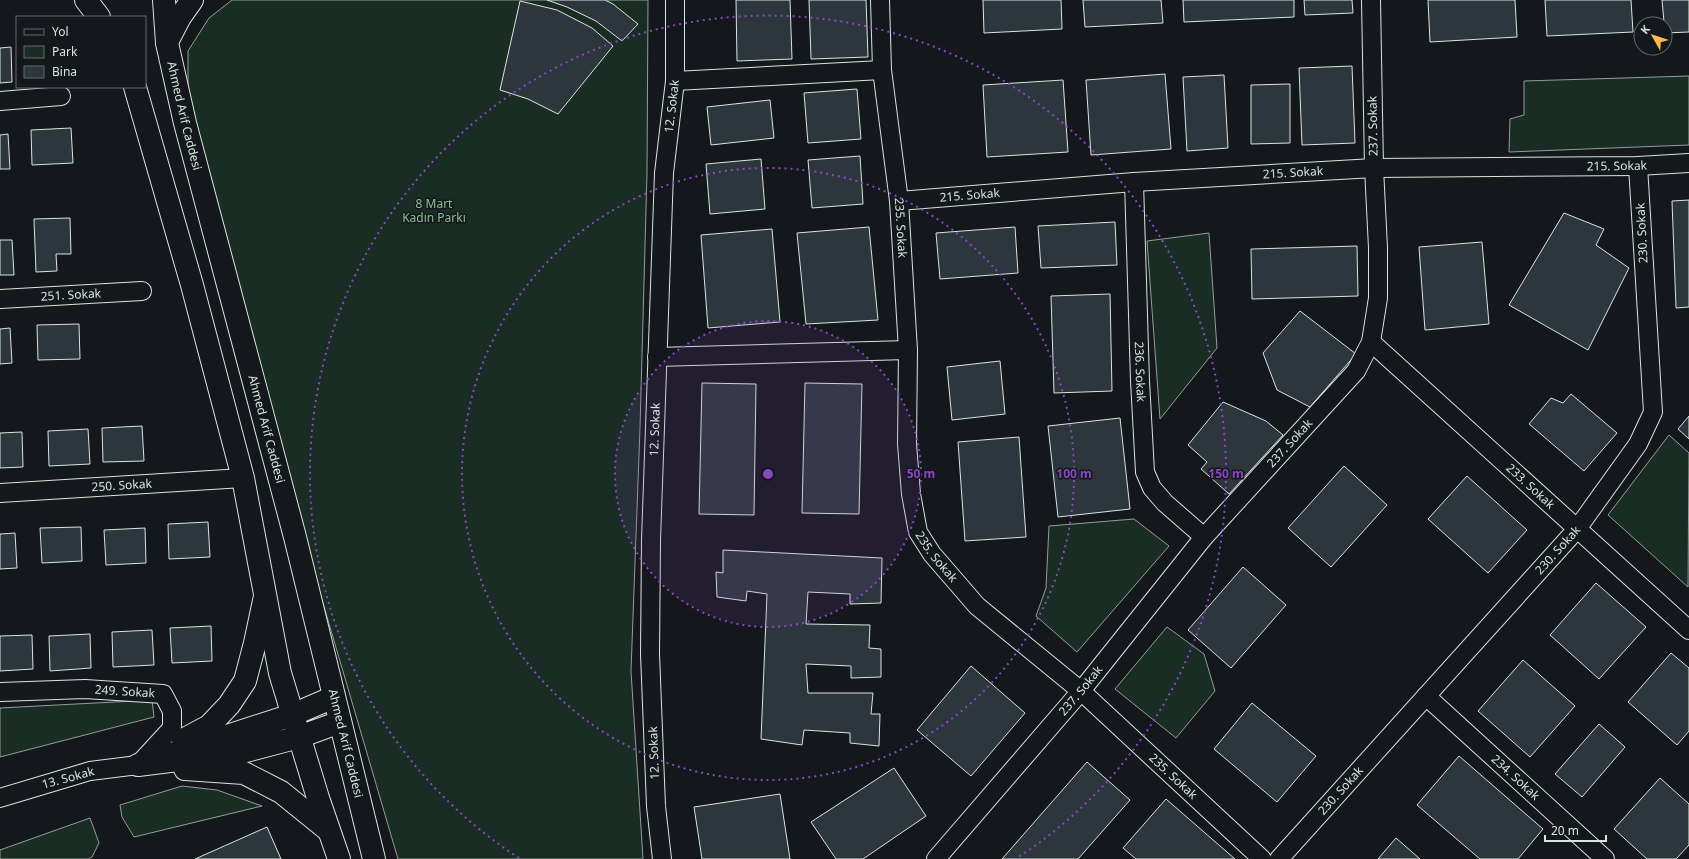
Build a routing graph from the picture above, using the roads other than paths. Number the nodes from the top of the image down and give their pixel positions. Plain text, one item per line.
1 (86, 0) edge
2 (96, 0) edge
3 (164, 0) edge
4 (192, 0) edge
5 (675, 0) edge
6 (880, 0) edge
7 (1371, 0) edge
8 (98, 16) edge
9 (103, 16) edge
10 (167, 43) junction
11 (882, 70) junction
12 (675, 81) junction
13 (135, 88) edge
14 (61, 96) dead end
15 (0, 101) edge
16 (1689, 163) edge
17 (1638, 166) junction
18 (1374, 168) junction
19 (1134, 182) junction
20 (899, 200) junction
21 (142, 291) dead end
22 (0, 299) edge
23 (1371, 342) junction
24 (908, 350) junction
25 (657, 357) junction
26 (243, 478) junction
27 (0, 493) edge
28 (1577, 529) junction
29 (1204, 537) junction
30 (265, 596) junction
31 (1688, 626) edge
32 (1081, 691) junction
33 (0, 692) edge
34 (1426, 696) junction
35 (334, 697) junction
36 (292, 715) junction
37 (340, 722) junction
38 (299, 737) junction
39 (138, 765) junction
40 (0, 798) edge
41 (328, 830) junction
42 (339, 859) edge
43 (374, 859) edge
44 (662, 859) edge
45 (936, 859) edge
46 (1262, 859) edge
47 (1279, 859) edge
48 (1605, 859) edge

1 - 8 main road
2 - 9 main road
3 - 10 main road, Ahmed Arif Caddesi
4 - 10 main road
5 - 12 street, 12. Sokak
6 - 11 street, 235. Sokak
7 - 18 street, 237. Sokak
10 - 35 main road, Ahmed Arif Caddesi
11 - 12 street
11 - 20 street, 235. Sokak
12 - 25 street, 12. Sokak
13 - 26 main road
14 - 15 street
16 - 17 street, 215. Sokak
17 - 18 street, 215. Sokak
17 - 28 street, 230. Sokak
18 - 19 street, 215. Sokak
18 - 23 street, 237. Sokak
19 - 20 street, 215. Sokak
19 - 29 street, 236. Sokak
20 - 24 street, 235. Sokak
21 - 22 street, 251. Sokak
23 - 28 street, 233. Sokak
23 - 29 street, 237. Sokak
24 - 25 street
24 - 32 street, 235. Sokak
25 - 44 street, 12. Sokak
26 - 27 street, 250. Sokak
26 - 30 main road
28 - 31 street, 233. Sokak
28 - 34 street, 230. Sokak
29 - 32 street, 237. Sokak
30 - 36 main road
30 - 39 main road
32 - 45 street, 237. Sokak
32 - 46 street, 235. Sokak
33 - 39 street, 249. Sokak
34 - 47 street, 230. Sokak
34 - 48 street, 234. Sokak
35 - 36 main road
35 - 37 main road, Ahmed Arif Caddesi
36 - 38 main road
36 - 39 main road
37 - 38 main road
37 - 43 main road, Ahmed Arif Caddesi
38 - 39 main road
38 - 41 main road
39 - 40 street, 13. Sokak
39 - 41 main road
41 - 42 main road

